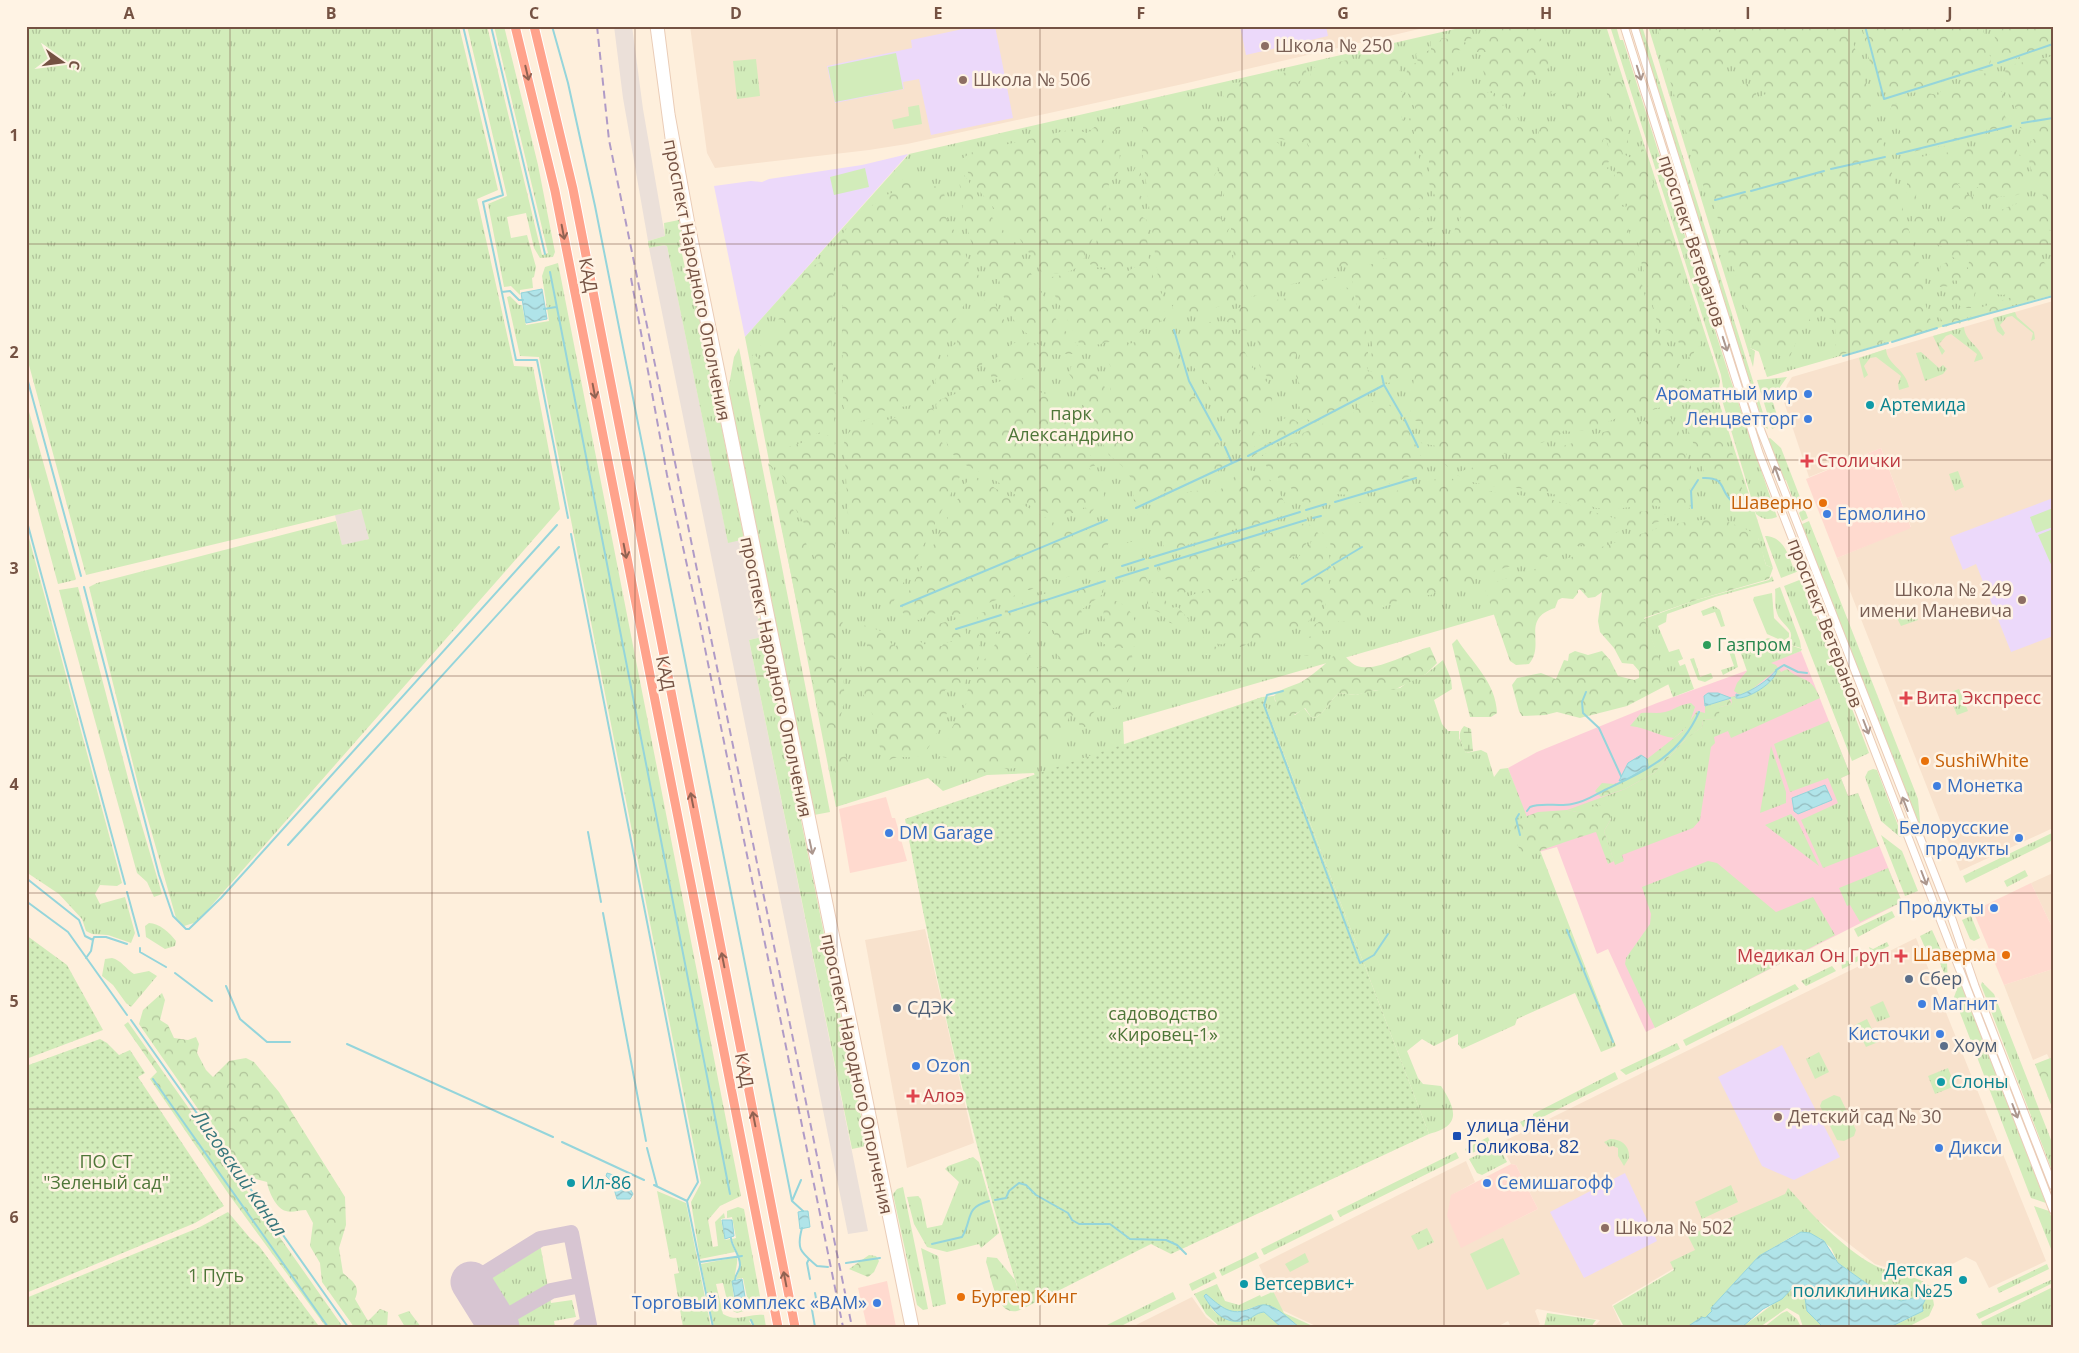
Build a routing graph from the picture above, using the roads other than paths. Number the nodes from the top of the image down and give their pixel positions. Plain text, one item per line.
1 (515, 26) edge
2 (534, 26) edge
3 (654, 26) edge
4 (660, 26) edge
5 (1624, 26) edge
6 (1634, 26) edge
7 (2053, 1186) edge
8 (2053, 1210) edge
9 (778, 1327) edge
10 (795, 1327) edge
11 (909, 1327) edge
12 (916, 1327) edge

1 -> 9 highway, КАД
10 -> 2 highway, КАД
3 -> 11 main road, проспект Народного Ополчения
4 - 12 main road, проспект Народного Ополчения
5 -> 8 main road, проспект Ветеранов
7 -> 6 main road, проспект Ветеранов

